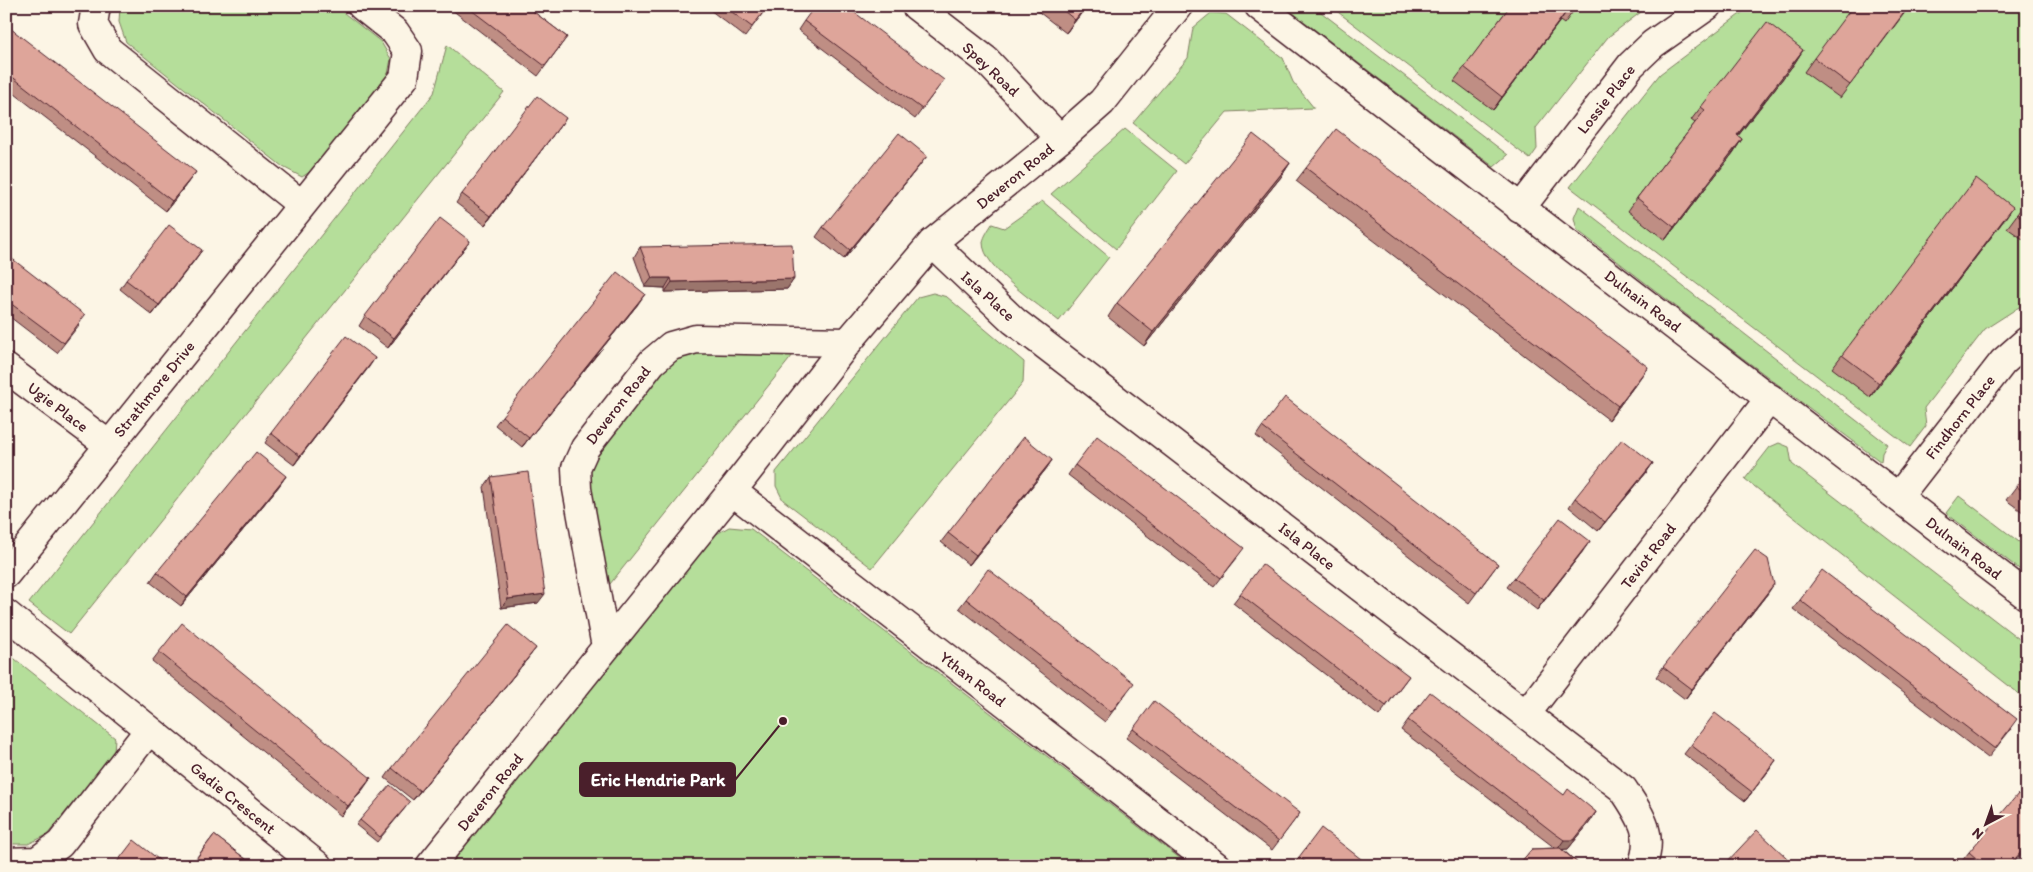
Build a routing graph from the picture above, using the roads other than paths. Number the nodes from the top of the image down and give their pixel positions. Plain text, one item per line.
1 (96, 6) edge
2 (362, 6) edge
3 (916, 6) edge
4 (1178, 6) edge
5 (1259, 6) edge
6 (1707, 6) edge
7 (1060, 139) junction
8 (302, 205) junction
9 (1520, 209) junction
10 (932, 243) junction
11 (2027, 341) edge
12 (848, 342) junction
13 (6, 368) edge
14 (1770, 398) junction
15 (109, 445) junction
16 (732, 492) junction
17 (1898, 497) junction
18 (6, 574) edge
19 (2027, 596) edge
20 (6, 614) edge
21 (606, 647) junction
22 (1526, 714) junction
23 (149, 730) junction
24 (6, 862) edge
25 (318, 866) edge
26 (430, 866) edge
27 (1216, 866) edge
28 (1642, 866) edge

1 - 8 street
2 - 8 street, Strathmore Drive
3 - 7 street, Spey Road
4 - 7 street, Deveron Road
5 - 9 street, Dulnain Road
6 - 9 street, Lossie Place
7 - 10 street, Deveron Road
8 - 15 street, Strathmore Drive
9 - 14 street, Dulnain Road
10 - 12 street, Deveron Road
10 - 22 street, Isla Place
11 - 17 street, Findhorn Place
12 - 16 street, Deveron Road
12 - 21 street, Deveron Road
13 - 15 street, Ugie Place
14 - 17 street, Dulnain Road
14 - 22 street, Teviot Road
15 - 18 street, Strathmore Drive
16 - 21 street, Deveron Road
16 - 27 street, Ythan Road
17 - 19 street, Dulnain Road
20 - 23 street, Gadie Crescent
21 - 26 street, Deveron Road
22 - 28 street, Isla Place
23 - 24 street
23 - 25 street, Gadie Crescent

